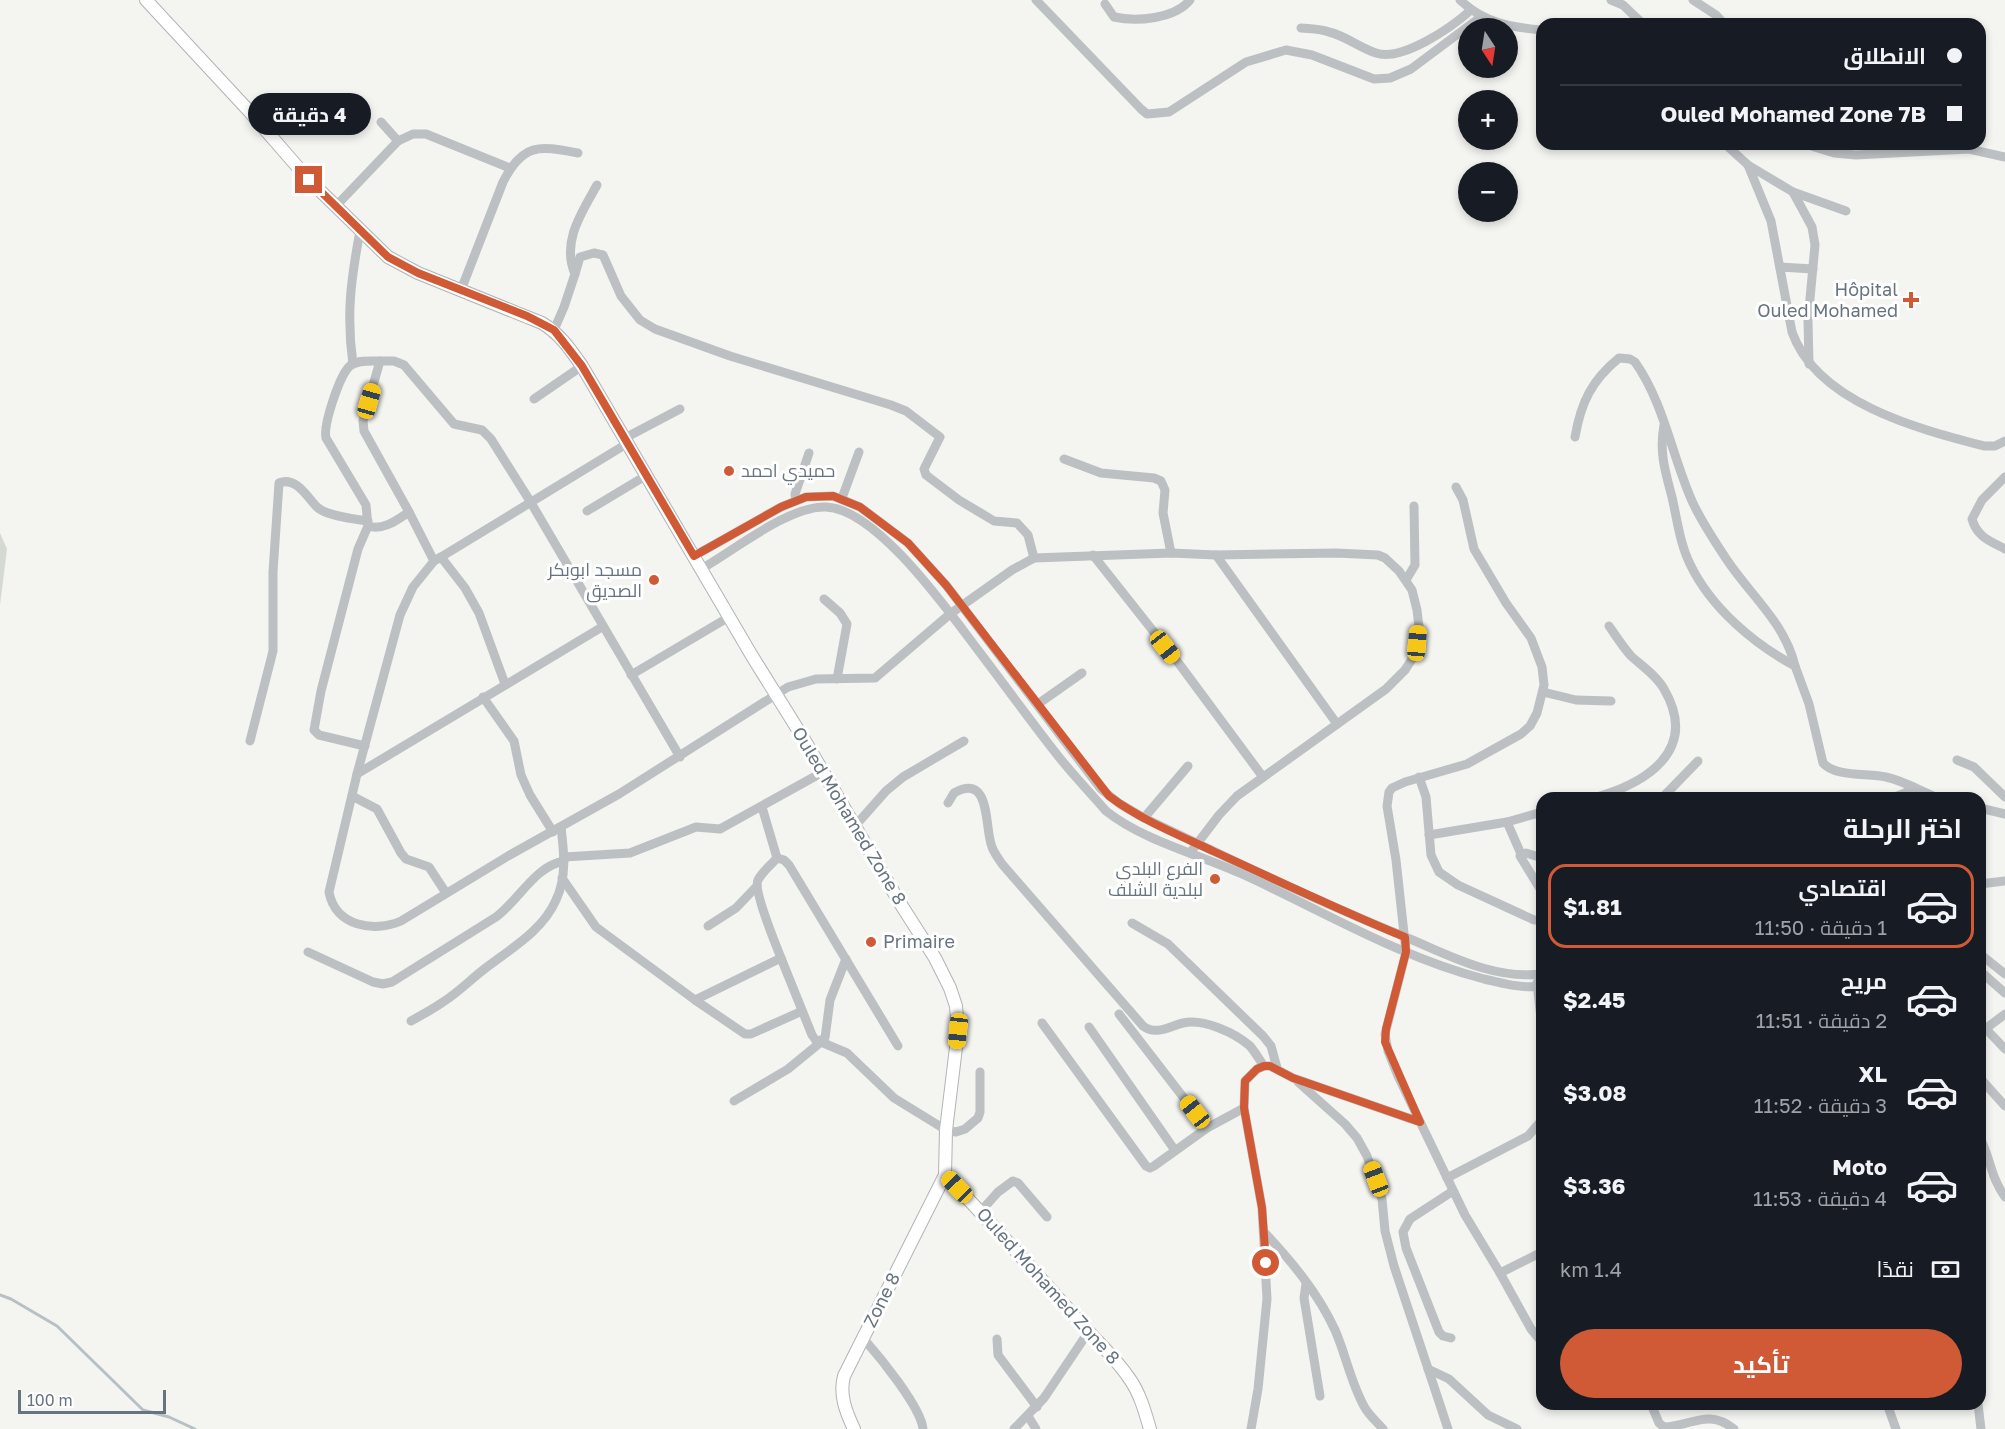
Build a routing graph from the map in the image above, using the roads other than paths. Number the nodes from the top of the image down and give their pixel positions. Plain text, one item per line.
1 (146, 0) edge
2 (1036, 0) edge
3 (1190, 0) edge
4 (1460, 0) edge
5 (1611, 0) edge
6 (1693, 0) edge
7 (1105, 4) dead end
8 (1471, 10) junction
9 (1482, 16) junction
10 (1637, 18) edge
11 (1719, 18) edge
12 (1301, 28) dead end
13 (1536, 29) edge
14 (381, 122) dead end
15 (398, 141) junction
16 (1732, 150) edge
17 (1824, 150) edge
18 (1950, 150) edge
19 (1974, 150) edge
20 (579, 153) dead end
21 (2005, 157) edge
22 (1748, 165) junction
23 (510, 168) junction
24 (597, 185) dead end
25 (1794, 192) junction
26 (335, 207) junction
27 (1846, 211) dead end
28 (360, 231) junction
29 (1780, 267) junction
30 (1813, 269) junction
31 (575, 274) junction
32 (462, 290) junction
33 (1790, 319) junction
34 (1808, 320) junction
35 (554, 330) junction
36 (380, 361) junction
37 (353, 364) junction
38 (1809, 364) junction
39 (582, 366) junction
40 (534, 399) dead end
41 (680, 409) dead end
42 (1664, 425) junction
43 (1575, 437) dead end
44 (627, 440) junction
45 (2005, 441) edge
46 (859, 452) dead end
47 (809, 453) dead end
48 (1064, 459) dead end
49 (647, 475) junction
50 (2005, 477) edge
51 (1456, 487) dead end
52 (842, 498) junction
53 (796, 500) junction
54 (530, 501) junction
55 (1414, 506) dead end
56 (588, 511) dead end
57 (409, 512) junction
58 (368, 523) junction
59 (2005, 549) edge
60 (1171, 553) junction
61 (1092, 555) junction
62 (1216, 555) junction
63 (694, 556) junction
64 (1034, 558) junction
65 (437, 559) junction
66 (701, 569) junction
67 (1406, 580) junction
68 (824, 599) dead end
69 (962, 605) junction
70 (950, 614) junction
71 (729, 617) junction
72 (1609, 626) dead end
73 (602, 627) junction
74 (1796, 666) junction
75 (1082, 673) dead end
76 (631, 675) junction
77 (837, 679) junction
78 (505, 684) junction
79 (1543, 692) junction
80 (775, 694) junction
81 (483, 697) junction
82 (1611, 700) dead end
83 (1038, 704) junction
84 (1337, 724) junction
85 (250, 741) dead end
86 (964, 741) dead end
87 (365, 746) junction
88 (680, 757) junction
89 (1957, 760) dead end
90 (1698, 761) dead end
91 (1188, 766) dead end
92 (823, 772) junction
93 (357, 774) junction
94 (1263, 777) junction
95 (1419, 777) junction
96 (1913, 787) junction
97 (1610, 792) edge
98 (1668, 792) edge
99 (1906, 792) edge
100 (1924, 792) edge
101 (352, 796) junction
102 (2005, 797) edge
103 (948, 803) dead end
104 (762, 807) junction
105 (1986, 809) edge
106 (1536, 814) edge
107 (2005, 814) edge
108 (1144, 818) junction
109 (1507, 822) junction
110 (855, 826) junction
111 (557, 829) junction
112 (1429, 835) junction
113 (1196, 843) junction
114 (1190, 853) junction
115 (1521, 854) junction
116 (1536, 856) edge
117 (777, 858) junction
118 (564, 859) junction
119 (562, 878) junction
120 (2005, 881) edge
121 (1536, 883) edge
122 (1986, 883) edge
123 (757, 886) junction
124 (446, 893) junction
125 (1536, 920) edge
126 (1132, 923) dead end
127 (708, 926) dead end
128 (1405, 937) junction
129 (308, 952) dead end
130 (1406, 952) junction
131 (781, 958) junction
132 (846, 959) junction
133 (1986, 959) edge
134 (1536, 974) edge
135 (2005, 974) edge
136 (1986, 976) edge
137 (1536, 987) edge
138 (2005, 993) edge
139 (695, 1000) junction
140 (802, 1011) junction
141 (1119, 1014) dead end
142 (2005, 1014) edge
143 (411, 1021) dead end
144 (1042, 1023) dead end
145 (1089, 1027) dead end
146 (1986, 1029) edge
147 (1986, 1033) edge
148 (821, 1042) junction
149 (897, 1046) dead end
150 (2005, 1049) edge
151 (1264, 1066) junction
152 (1277, 1068) junction
153 (980, 1072) dead end
154 (1293, 1078) junction
155 (1986, 1085) edge
156 (734, 1101) dead end
157 (2005, 1106) edge
158 (1244, 1108) junction
159 (1420, 1122) junction
160 (1536, 1127) edge
161 (1207, 1128) junction
162 (946, 1130) junction
163 (1174, 1149) junction
164 (1986, 1151) edge
165 (945, 1174) junction
166 (1447, 1178) junction
167 (1454, 1191) junction
168 (2005, 1197) edge
169 (981, 1211) junction
170 (1047, 1217) dead end
171 (1265, 1233) junction
172 (1536, 1255) edge
173 (1500, 1273) junction
174 (1306, 1284) junction
175 (1089, 1331) junction
176 (1536, 1335) edge
177 (863, 1338) junction
178 (997, 1338) dead end
179 (1451, 1338) dead end
180 (1428, 1369) junction
181 (1320, 1396) dead end
182 (1037, 1407) junction
183 (1653, 1410) edge
184 (1889, 1410) edge
185 (1979, 1410) edge
186 (1028, 1416) junction
187 (1659, 1427) edge
188 (854, 1429) edge
189 (924, 1429) edge
190 (1014, 1429) edge
191 (1036, 1429) edge
192 (1150, 1429) edge
193 (1251, 1429) edge
194 (1383, 1429) edge
195 (1448, 1429) edge
196 (1517, 1429) edge
197 (1734, 1429) edge
198 (1896, 1429) edge
199 (1981, 1429) edge

1 - 26 main road
2 - 9 street
3 - 7 street
4 - 8 street
5 - 10 street
6 - 11 street
8 - 9 street
8 - 12 street
9 - 13 street
14 - 15 street
15 - 23 street
15 - 26 street
16 - 22 street
17 - 18 street
19 - 21 street
20 - 23 street
22 - 25 street
22 - 29 street
23 - 32 street
24 - 31 street
25 - 27 street
25 - 30 street
26 - 28 main road
28 - 32 main road
28 - 37 street
29 - 30 street
29 - 33 street
30 - 34 street
31 - 35 street
31 - 64 street
32 - 35 main road
33 - 34 street
33 - 38 street
34 - 38 street
35 - 39 main road, Ouled Mohamed Zone 8
36 - 37 street
36 - 54 street
36 - 57 street
37 - 58 street
38 - 45 street
39 - 40 street
39 - 44 main road, Ouled Mohamed Zone 8
41 - 44 street
42 - 43 street
42 - 74 street
42 - 74 street
44 - 49 main road, Ouled Mohamed Zone 8
44 - 54 street
46 - 52 street
47 - 53 street
48 - 60 street
49 - 56 street
49 - 63 main road, Ouled Mohamed Zone 8
50 - 59 street
51 - 79 street
52 - 53 street
52 - 69 street
53 - 63 street
54 - 65 street
54 - 73 street
55 - 67 street
57 - 58 street
57 - 65 street
58 - 85 street
58 - 87 street
60 - 61 street
60 - 62 street
61 - 64 street
61 - 94 street
62 - 67 street
62 - 84 street
63 - 66 main road, Ouled Mohamed Zone 8
64 - 69 street
65 - 78 street
65 - 87 street
66 - 70 street
66 - 71 main road, Ouled Mohamed Zone 8
67 - 84 street
68 - 77 street
69 - 70 street
69 - 83 street
70 - 77 street
70 - 114 street
71 - 76 street
71 - 80 main road, Ouled Mohamed Zone 8
72 - 97 street
73 - 76 street
73 - 78 street
74 - 96 street
75 - 83 street
76 - 88 street
77 - 80 street
78 - 81 street
79 - 82 street
79 - 95 street
80 - 88 street
80 - 92 main road, Ouled Mohamed Zone 8
81 - 93 street
81 - 111 street
83 - 108 street
84 - 94 street
86 - 110 street
87 - 93 street
88 - 111 street
89 - 102 street
90 - 98 street
91 - 108 street
92 - 104 street
92 - 110 main road, Ouled Mohamed Zone 8
93 - 101 street
94 - 113 street
95 - 112 street
95 - 128 street
96 - 99 street
96 - 100 street
101 - 124 street
101 - 124 street
103 - 151 street
104 - 117 street
104 - 118 street
105 - 107 street
106 - 109 street
108 - 113 street
109 - 112 street
109 - 115 street
110 - 162 main road, Ouled Mohamed Zone 8
111 - 118 street
111 - 124 street
112 - 125 street
113 - 114 street
113 - 128 street
114 - 130 street
115 - 116 street
115 - 121 street
117 - 123 street
117 - 132 street
118 - 119 street
118 - 129 street
119 - 139 street
119 - 143 street
120 - 122 street
123 - 127 street
123 - 131 street
126 - 152 street
128 - 130 street
128 - 134 street
130 - 137 street
130 - 159 street
131 - 139 street
131 - 140 street
132 - 148 street
132 - 149 street
133 - 135 street
136 - 138 street
139 - 140 street
140 - 148 street
141 - 161 street
142 - 146 street
144 - 163 street
145 - 163 street
147 - 150 street
148 - 156 street
148 - 162 street
151 - 152 street
151 - 158 street
152 - 154 street
153 - 162 street
154 - 159 street
154 - 180 street
155 - 157 street
158 - 161 street
158 - 171 street
159 - 166 street
160 - 166 street
161 - 163 street
162 - 165 main road, Ouled Mohamed Zone 8
164 - 168 street
165 - 169 main road, Ouled Mohamed Zone 8
165 - 177 main road, Zone 8
166 - 167 street
167 - 173 street
167 - 179 street
169 - 170 street
169 - 175 main road, Ouled Mohamed Zone 8
171 - 174 street
171 - 193 street
172 - 173 street
173 - 176 street
174 - 181 street
174 - 194 street
175 - 182 street
175 - 192 main road, Ouled Mohamed Zone 8
177 - 188 main road, Zone 8
177 - 189 street
178 - 182 street
180 - 195 street
180 - 196 street
182 - 186 street
183 - 187 street
184 - 198 street
185 - 199 street
186 - 190 street
186 - 191 street
187 - 197 street

